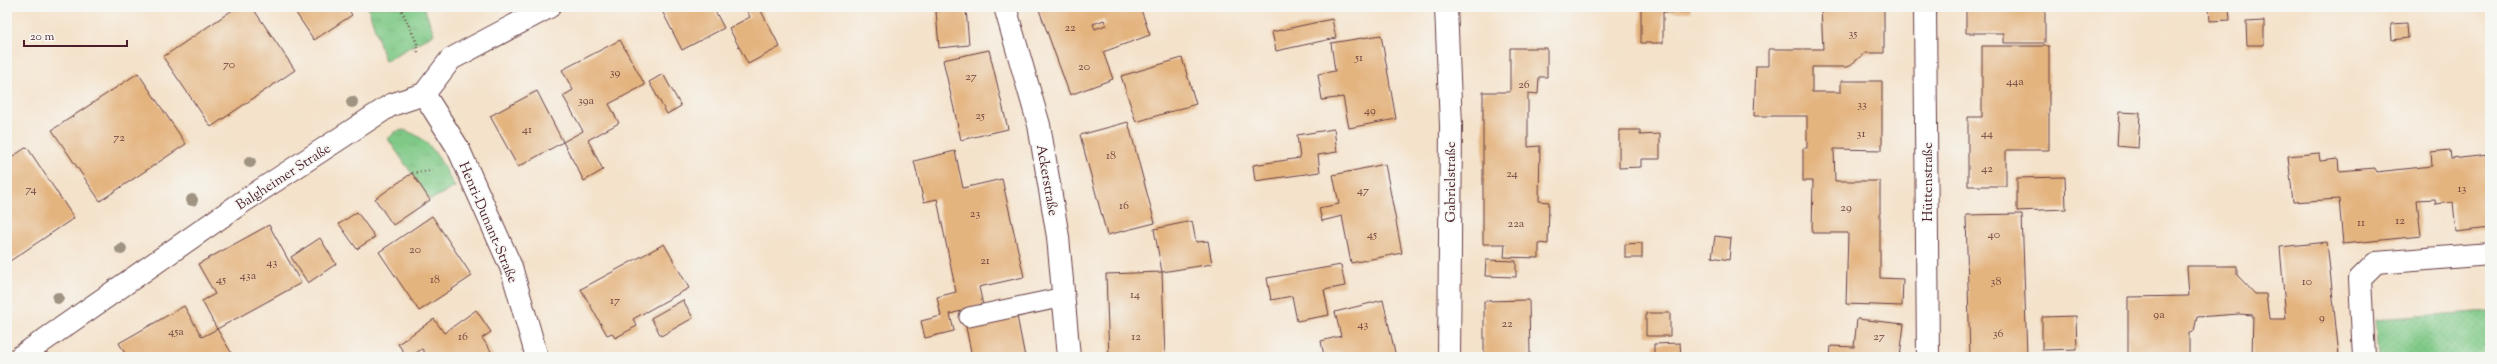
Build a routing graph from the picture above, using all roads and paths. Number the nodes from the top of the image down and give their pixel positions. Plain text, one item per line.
1 (400, 7) edge
2 (549, 7) edge
3 (1005, 7) edge
4 (1446, 7) edge
5 (1925, 7) edge
6 (424, 94) junction
7 (437, 169) dead end
8 (412, 173) dead end
9 (2490, 254) edge
10 (1064, 297) junction
11 (969, 317) dead end
12 (20, 357) edge
13 (538, 357) edge
14 (1069, 357) edge
15 (1449, 357) edge
16 (1928, 357) edge
17 (2364, 357) edge

1 - 6 path
2 - 6 street
3 - 10 street, Ackerstraße
4 - 15 street, Gabrielstraße
5 - 16 street, Hüttenstraße
6 - 12 street, Balgheimer Straße
6 - 13 street, Henri-Dunant-Straße
7 - 8 path
9 - 17 street
10 - 11 lane
10 - 14 street, Ackerstraße

